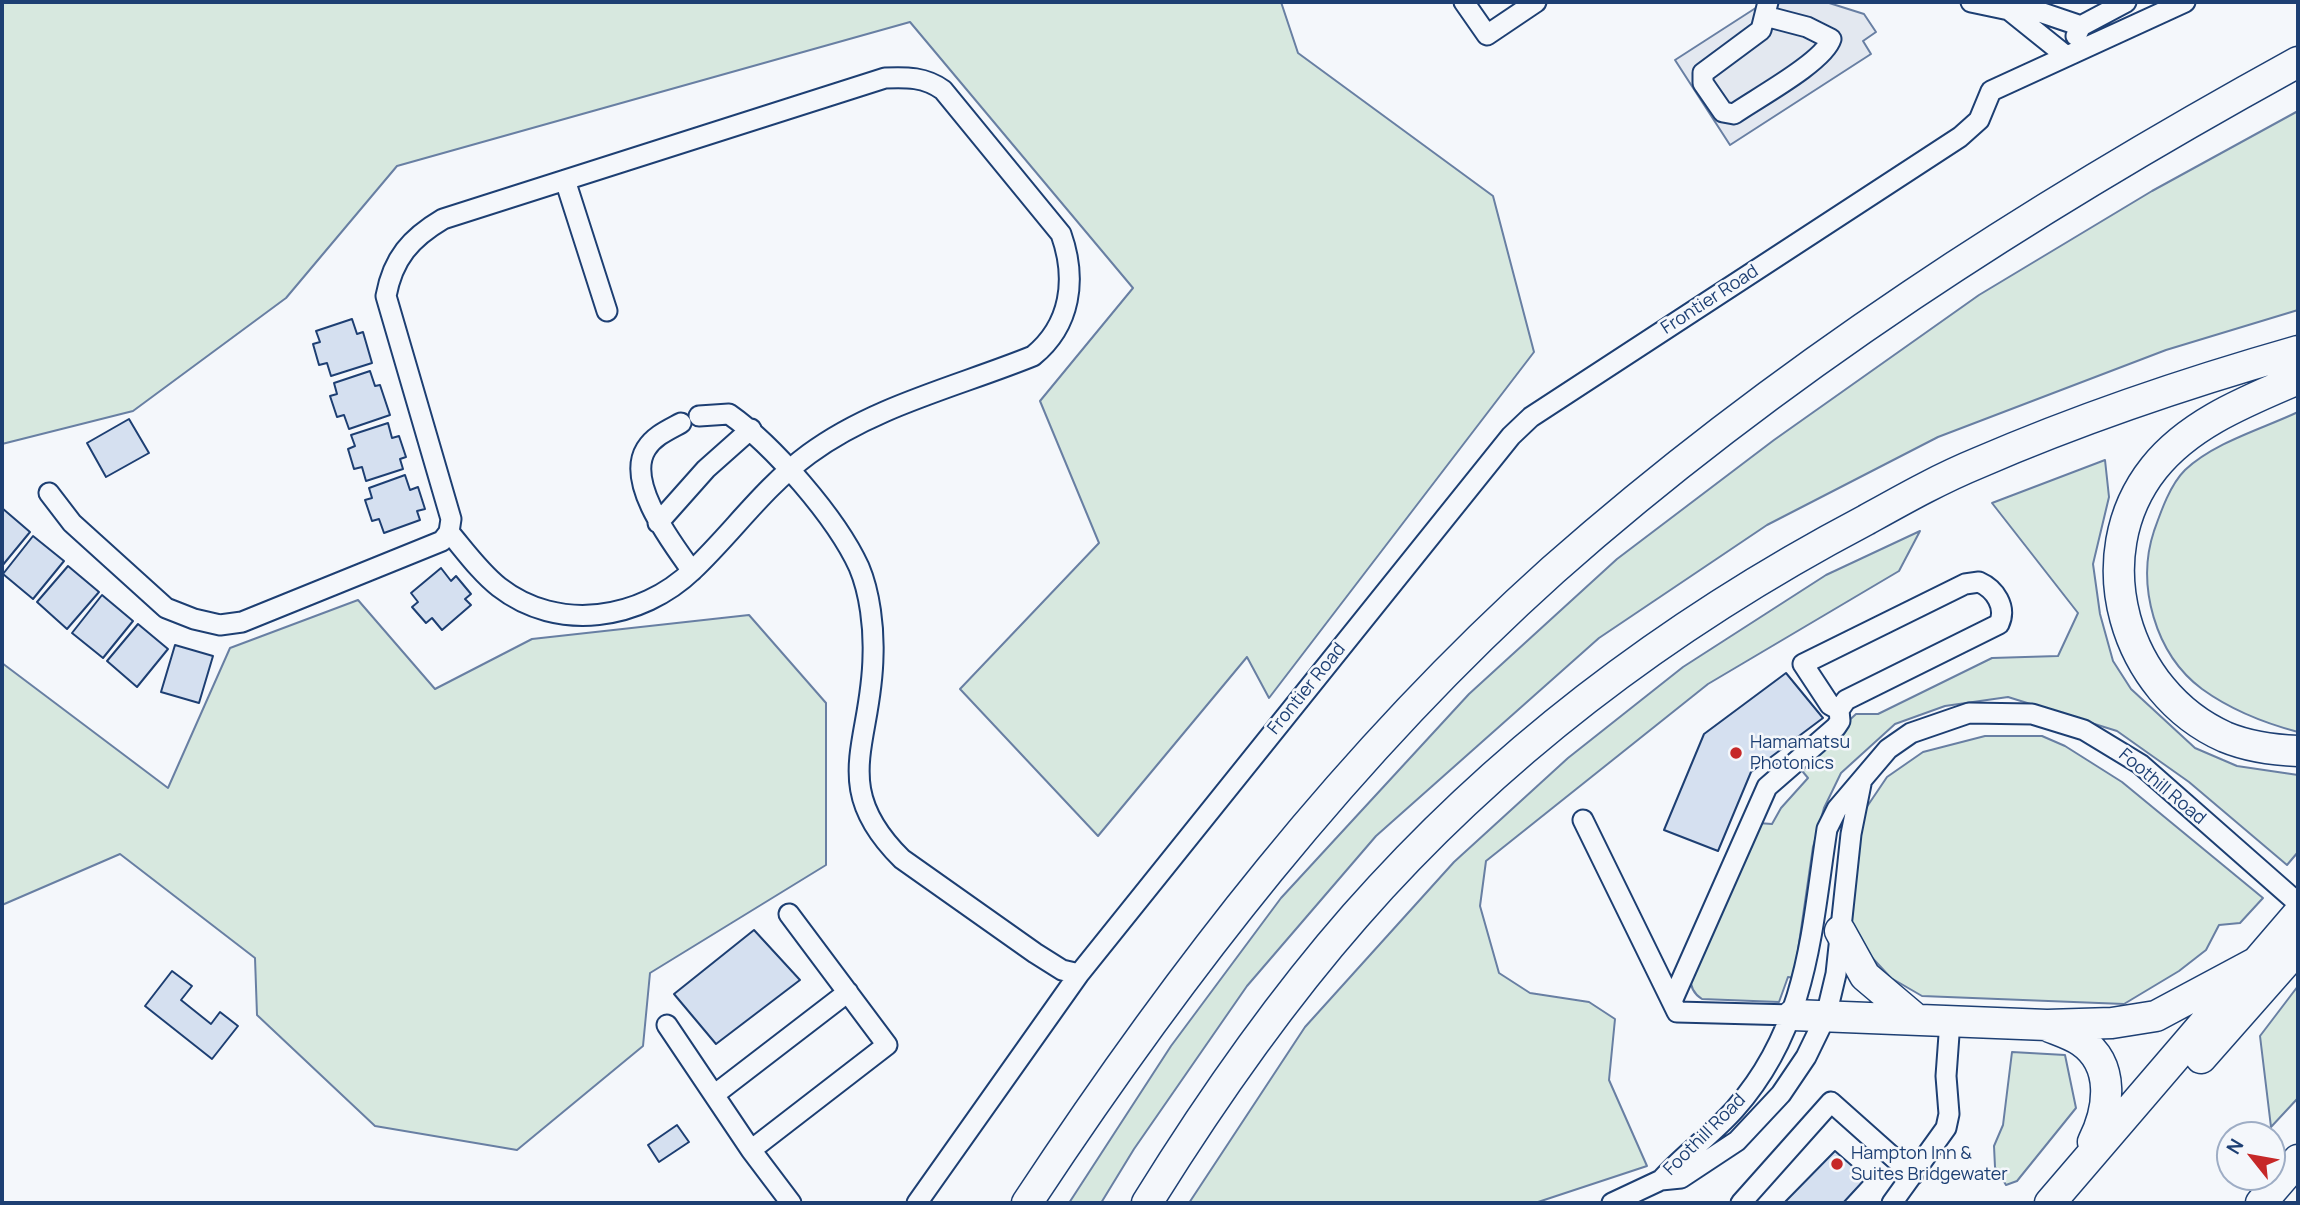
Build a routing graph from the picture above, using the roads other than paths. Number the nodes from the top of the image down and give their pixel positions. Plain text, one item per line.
1 (1464, 2) edge
2 (1536, 2) edge
3 (1971, 2) edge
4 (2126, 2) edge
5 (2185, 2) edge
6 (1767, 9) edge
7 (2009, 9) junction
8 (2081, 26) junction
9 (2065, 55) junction
10 (2298, 62) edge
11 (565, 180) junction
12 (607, 311) dead end
13 (2298, 351) edge
14 (2298, 379) edge
15 (751, 429) junction
16 (789, 470) junction
17 (49, 493) dead end
18 (658, 523) junction
19 (449, 532) junction
20 (692, 571) junction
21 (1839, 710) junction
22 (2298, 751) edge
23 (1861, 782) junction
24 (1583, 820) dead end
25 (2298, 902) edge
26 (789, 914) dead end
27 (2298, 914) edge
28 (1840, 931) junction
29 (2298, 948) edge
30 (2257, 962) junction
31 (1079, 974) junction
32 (848, 992) junction
33 (1672, 999) junction
34 (1793, 1015) junction
35 (1826, 1016) junction
36 (1917, 1020) junction
37 (1950, 1021) junction
38 (667, 1025) dead end
39 (2047, 1025) junction
40 (2145, 1091) junction
41 (714, 1095) junction
42 (751, 1150) junction
43 (2298, 1160) edge
44 (2078, 1171) junction
45 (1913, 1175) junction
46 (1661, 1180) junction
47 (790, 1203) edge
48 (917, 1203) edge
49 (1027, 1203) edge
50 (1147, 1203) edge
51 (1612, 1203) edge
52 (1741, 1203) edge
53 (1892, 1203) edge
54 (2050, 1203) edge
55 (2261, 1203) edge

1 - 2 street
3 - 7 street
4 - 8 street
5 - 9 street, Frontier Road
6 - 6 street
7 - 8 street
7 - 9 street
8 - 9 street
9 - 31 street, Frontier Road
10 - 49 highway
11 - 12 street
11 - 16 street
11 - 19 street
13 - 50 highway
14 - 22 highway
15 - 16 street
15 - 18 street
15 - 18 street
16 - 20 street
16 - 31 street
17 - 19 street
18 - 20 street
19 - 20 street
21 - 21 street
21 - 33 street
23 - 25 street, Foothill Road
23 - 28 street, Foothill Road
23 - 34 street, Foothill Road
24 - 33 street
26 - 32 street
27 - 30 highway
28 - 35 street, Foothill Road
28 - 36 highway
29 - 40 highway
30 - 39 highway
30 - 40 highway
31 - 48 street, Frontier Road
32 - 41 street
32 - 42 street
33 - 34 street
34 - 35 highway
34 - 46 street, Foothill Road
35 - 36 highway
35 - 46 street, Foothill Road
36 - 37 highway
37 - 39 highway
37 - 45 street
38 - 41 street
39 - 44 highway
40 - 44 highway
41 - 42 street
42 - 47 street
43 - 55 highway
44 - 54 highway
45 - 52 street
45 - 53 street
46 - 51 street, Foothill Road

